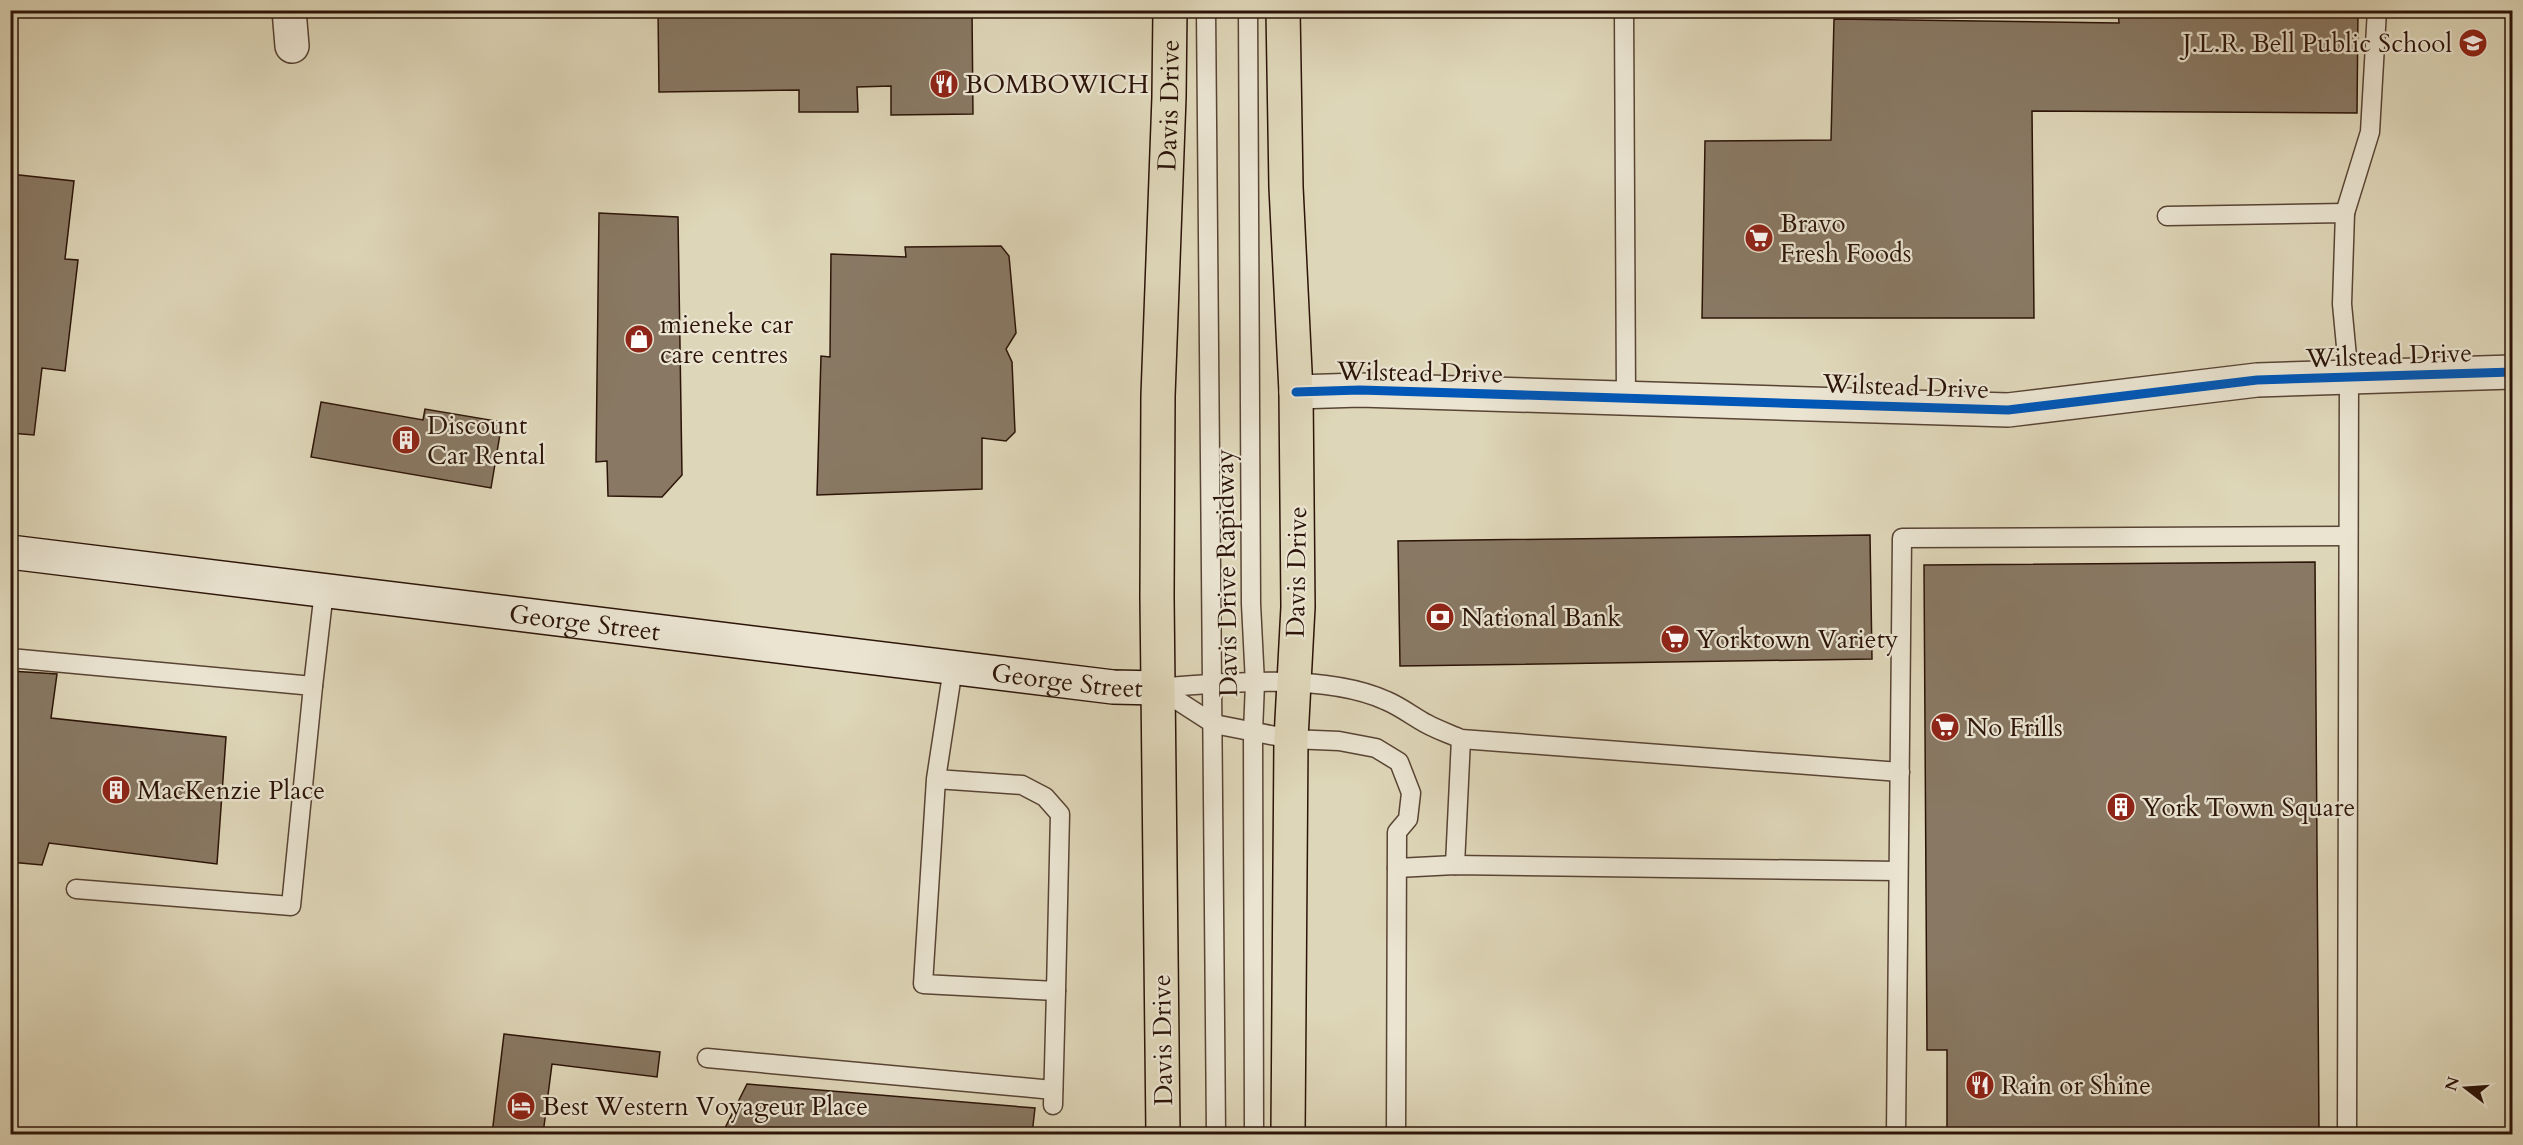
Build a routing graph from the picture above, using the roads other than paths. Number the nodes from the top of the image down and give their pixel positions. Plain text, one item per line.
1 (289, 10) edge
2 (1170, 10) edge
3 (1206, 10) edge
4 (1248, 10) edge
5 (1283, 10) edge
6 (1624, 10) edge
7 (2377, 10) edge
8 (292, 46) dead end
9 (2345, 213) junction
10 (2167, 216) dead end
11 (2512, 372) edge
12 (2349, 378) junction
13 (1296, 392) junction
14 (1626, 398) junction
15 (2348, 536) junction
16 (10, 552) edge
17 (324, 591) junction
18 (10, 658) edge
19 (953, 668) junction
20 (1212, 683) junction
21 (1256, 683) junction
22 (1293, 683) junction
23 (313, 686) junction
24 (1158, 688) junction
25 (1214, 724) junction
26 (1253, 732) junction
27 (1291, 739) junction
28 (1461, 739) junction
29 (1900, 772) junction
30 (936, 779) junction
31 (1455, 866) junction
32 (1397, 868) junction
33 (1899, 871) junction
34 (76, 889) dead end
35 (1056, 991) junction
36 (707, 1058) dead end
37 (1163, 1134) edge
38 (1216, 1134) edge
39 (1254, 1134) edge
40 (1288, 1134) edge
41 (1396, 1134) edge
42 (1896, 1134) edge
43 (2347, 1134) edge

1 - 8 street
2 - 24 main road, Davis Drive
3 - 20 lane, Davis Drive Rapidway
4 - 21 lane, Davis Drive Rapidway
5 - 13 main road, Davis Drive
6 - 14 lane
7 - 9 lane
9 - 10 lane
9 - 12 lane
11 - 12 street, Wilstead Drive
12 - 14 street, Wilstead Drive
12 - 15 lane
13 - 14 street, Wilstead Drive
13 - 22 main road, Davis Drive
15 - 29 lane
15 - 43 lane
16 - 17 street, George Street
17 - 19 street, George Street
17 - 23 lane
18 - 23 lane
19 - 24 street, George Street
19 - 30 lane
20 - 21 lane
20 - 24 lane
20 - 25 lane, Davis Drive Rapidway
21 - 22 lane
21 - 26 lane, Davis Drive Rapidway
22 - 27 main road, Davis Drive
22 - 28 lane
23 - 34 lane
24 - 25 lane
24 - 37 main road, Davis Drive
25 - 26 lane
25 - 38 lane, Davis Drive Rapidway
26 - 27 lane
26 - 39 lane, Davis Drive Rapidway
27 - 32 lane
27 - 40 main road, Davis Drive
28 - 29 lane
28 - 31 lane
29 - 33 lane
30 - 35 lane
30 - 35 lane
31 - 32 lane
31 - 33 lane
32 - 41 lane
33 - 42 lane
35 - 36 lane

